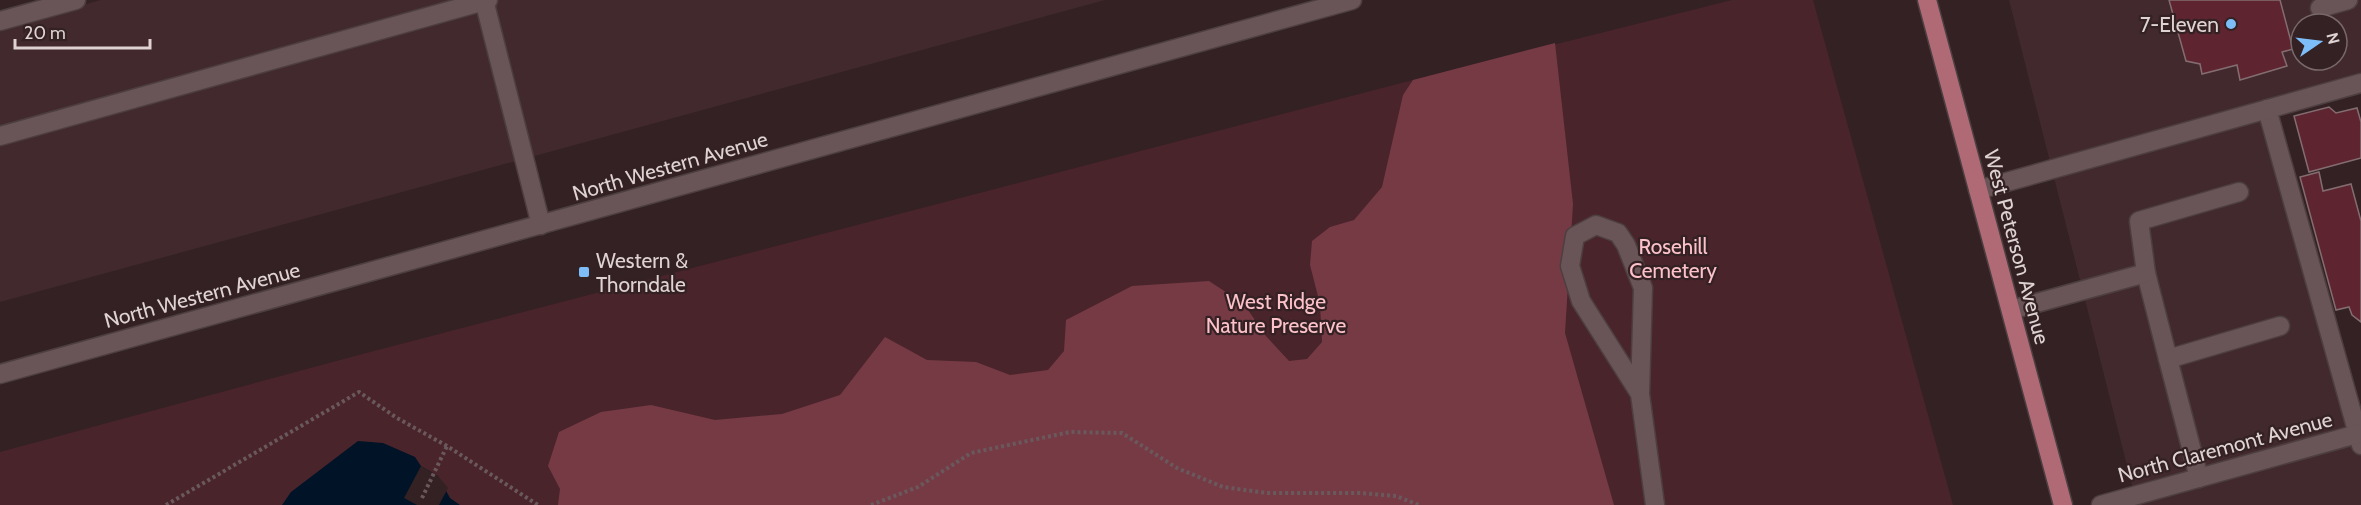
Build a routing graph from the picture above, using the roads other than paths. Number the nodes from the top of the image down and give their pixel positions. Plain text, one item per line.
1 (76, 0) edge
2 (485, 0) edge
3 (1352, 0) edge
4 (1927, 0) edge
5 (2348, 0) edge
6 (2320, 8) dead end
7 (0, 21) edge
8 (2361, 83) edge
9 (2268, 109) junction
10 (0, 136) edge
11 (1978, 190) junction
12 (2239, 192) dead end
13 (542, 225) junction
14 (2146, 273) junction
15 (2011, 310) junction
16 (2280, 326) dead end
17 (2168, 359) junction
18 (0, 374) edge
19 (1640, 394) junction
20 (2360, 437) edge
21 (2199, 478) junction
22 (1655, 505) edge
23 (2063, 505) edge
24 (2101, 505) edge

1 - 7 main road
2 - 10 main road
2 - 13 main road
3 - 13 main road, North Western Avenue
4 - 11 main road, West Peterson Avenue
5 - 6 main road
8 - 9 main road
9 - 11 main road
9 - 20 main road
11 - 15 main road, West Peterson Avenue
12 - 14 main road
13 - 18 main road, North Western Avenue
14 - 15 main road
14 - 17 main road
15 - 23 main road, West Peterson Avenue
16 - 17 main road
17 - 21 main road
19 - 19 main road
19 - 22 main road
20 - 21 main road, North Claremont Avenue
21 - 24 main road, North Claremont Avenue

